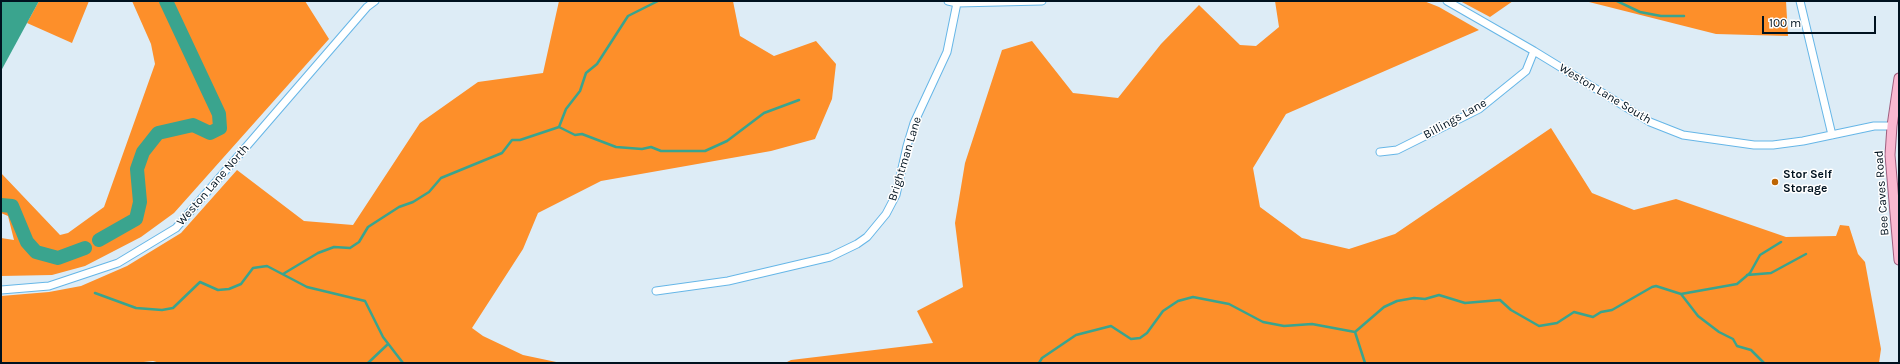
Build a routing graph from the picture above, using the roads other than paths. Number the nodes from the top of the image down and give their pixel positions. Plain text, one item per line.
1 (375, 1) edge
2 (948, 1) edge
3 (1042, 1) edge
4 (1447, 1) edge
5 (1800, 1) edge
6 (957, 4) junction
7 (1534, 51) junction
8 (1899, 78) edge
9 (1892, 126) junction
10 (1832, 135) junction
11 (1380, 152) dead end
12 (1899, 260) edge
13 (1, 290) edge
14 (656, 291) dead end

1 - 13 street, Weston Lane North
2 - 6 street
3 - 6 street
4 - 7 street
5 - 10 street
6 - 14 street, Brightman Lane
7 - 10 street, Weston Lane South
7 - 11 street, Billings Lane
8 - 9 main road, Bee Caves Road
9 - 10 street, Weston Lane South
9 - 12 main road, Bee Caves Road

